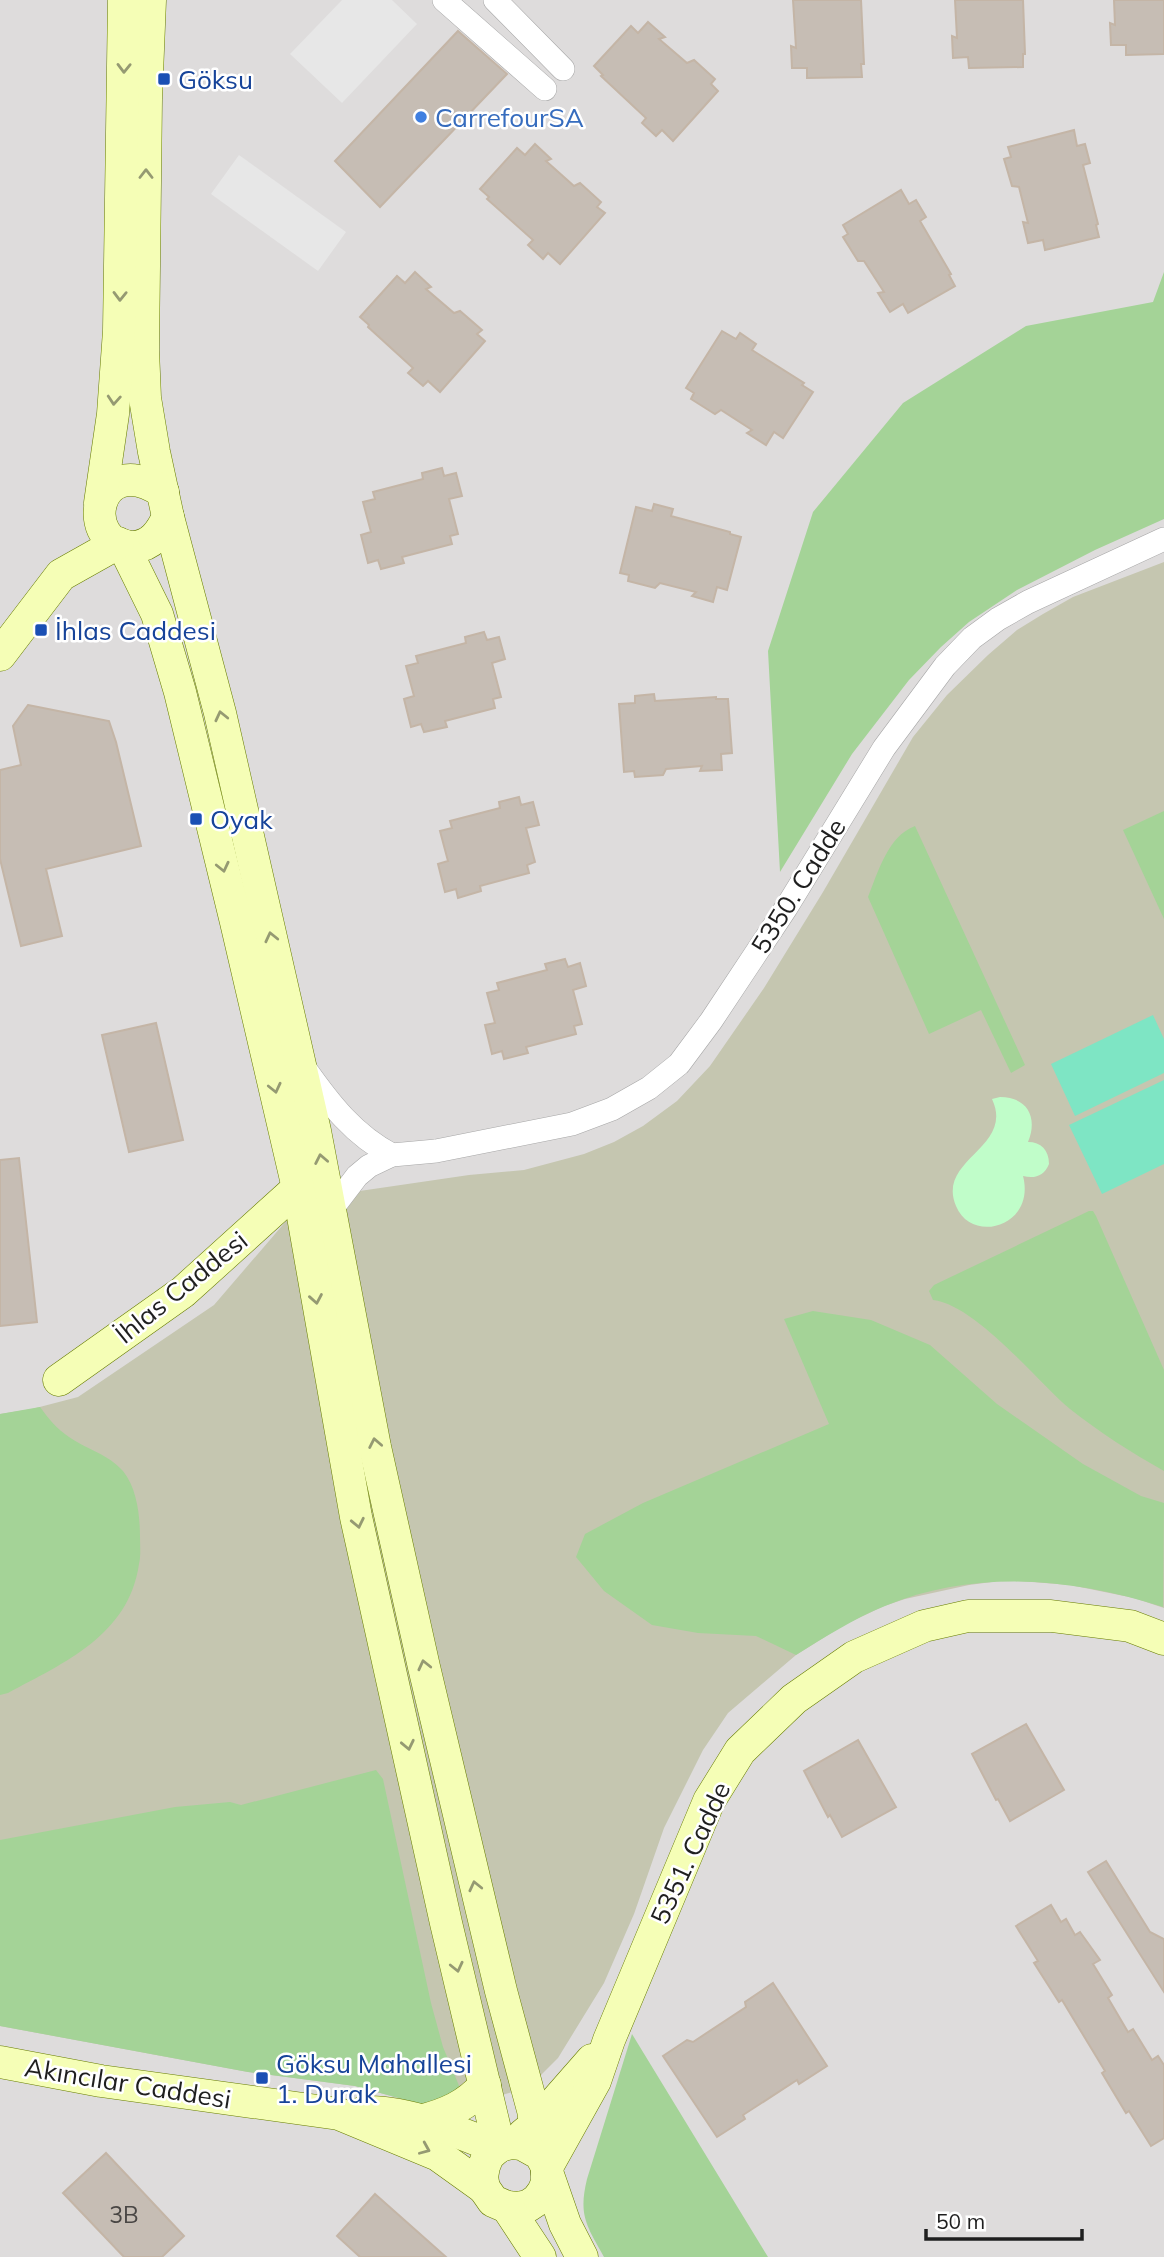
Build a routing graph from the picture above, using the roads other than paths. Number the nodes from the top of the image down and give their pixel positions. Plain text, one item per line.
1 (124, 0) edge
2 (150, 0) edge
3 (444, 0) edge
4 (495, 0) edge
5 (563, 69) dead end
6 (545, 89) dead end
7 (165, 504) junction
8 (99, 508) junction
9 (1164, 539) edge
10 (120, 544) junction
11 (61, 575) junction
12 (0, 655) edge
13 (299, 1059) junction
14 (392, 1155) junction
15 (298, 1188) junction
16 (323, 1223) junction
17 (59, 1380) dead end
18 (1164, 1639) edge
19 (609, 2040) junction
20 (0, 2062) edge
21 (526, 2083) junction
22 (485, 2085) junction
23 (563, 2095) junction
24 (340, 2114) junction
25 (420, 2121) junction
26 (525, 2151) junction
27 (496, 2198) junction
28 (540, 2257) edge
29 (582, 2257) edge

1 -> 8 main road
7 -> 2 main road
3 - 6 street
4 - 5 street
7 - 8 main road
7 - 10 main road
13 -> 7 main road
8 - 10 main road
8 - 11 main road
9 - 14 street, 5350. Cadde
10 - 11 main road
10 -> 15 main road
11 - 12 main road
13 - 14 street
16 -> 13 main road
14 - 16 street, 5350. Cadde
15 - 16 main road
15 - 17 main road, İhlas Caddesi
21 -> 16 main road
16 -> 22 main road
18 - 19 main road, 5351. Cadde
19 - 23 main road, 5351. Cadde
19 - 26 main road, 5351. Cadde
20 - 24 main road, Akıncılar Caddesi
21 - 23 main road
21 - 26 main road
22 - 25 main road
22 - 26 main road
23 - 26 main road, 5351. Cadde
24 - 25 main road, Akıncılar Caddesi
24 -> 27 main road, Akıncılar Caddesi
25 - 26 main road, Akıncılar Caddesi
26 - 27 main road
26 - 27 main road
26 - 29 main road
27 - 28 main road

